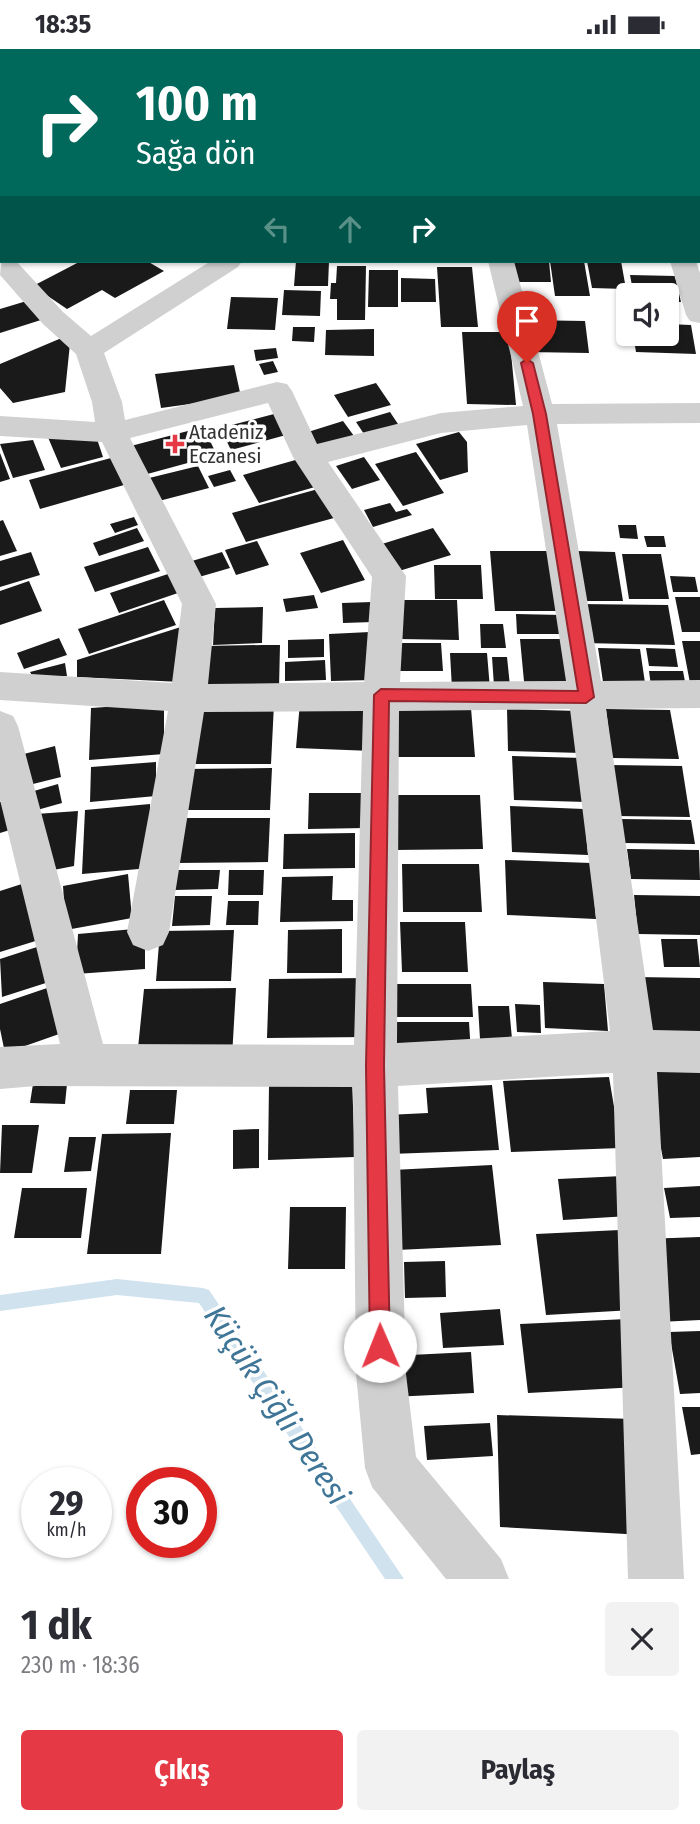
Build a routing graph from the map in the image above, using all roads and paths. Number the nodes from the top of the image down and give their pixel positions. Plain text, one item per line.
1 (4, 263) edge
2 (226, 263) edge
3 (502, 263) edge
4 (684, 263) edge
5 (700, 315) edge
6 (89, 350) junction
7 (700, 412) edge
8 (540, 414) junction
9 (0, 426) edge
10 (112, 433) junction
11 (308, 457) junction
12 (0, 686) edge
13 (700, 694) edge
14 (381, 695) junction
15 (586, 697) junction
16 (188, 698) junction
17 (0, 726) edge
18 (148, 932) dead end
19 (634, 1051) junction
20 (700, 1052) edge
21 (87, 1065) junction
22 (375, 1066) junction
23 (0, 1068) edge
24 (481, 1579) edge
25 (656, 1579) edge

1 - 6 street
2 - 6 street
3 - 8 street
4 - 5 street
6 - 10 street
7 - 8 street
8 - 11 street
8 - 15 street
9 - 10 street
10 - 11 street
10 - 16 street
11 - 14 street
12 - 16 street
13 - 15 street
14 - 15 street
14 - 16 street
14 - 22 street
15 - 19 street
16 - 18 street
17 - 21 street
19 - 20 street
19 - 22 street
19 - 25 street
21 - 22 street
21 - 23 street
22 - 24 street

